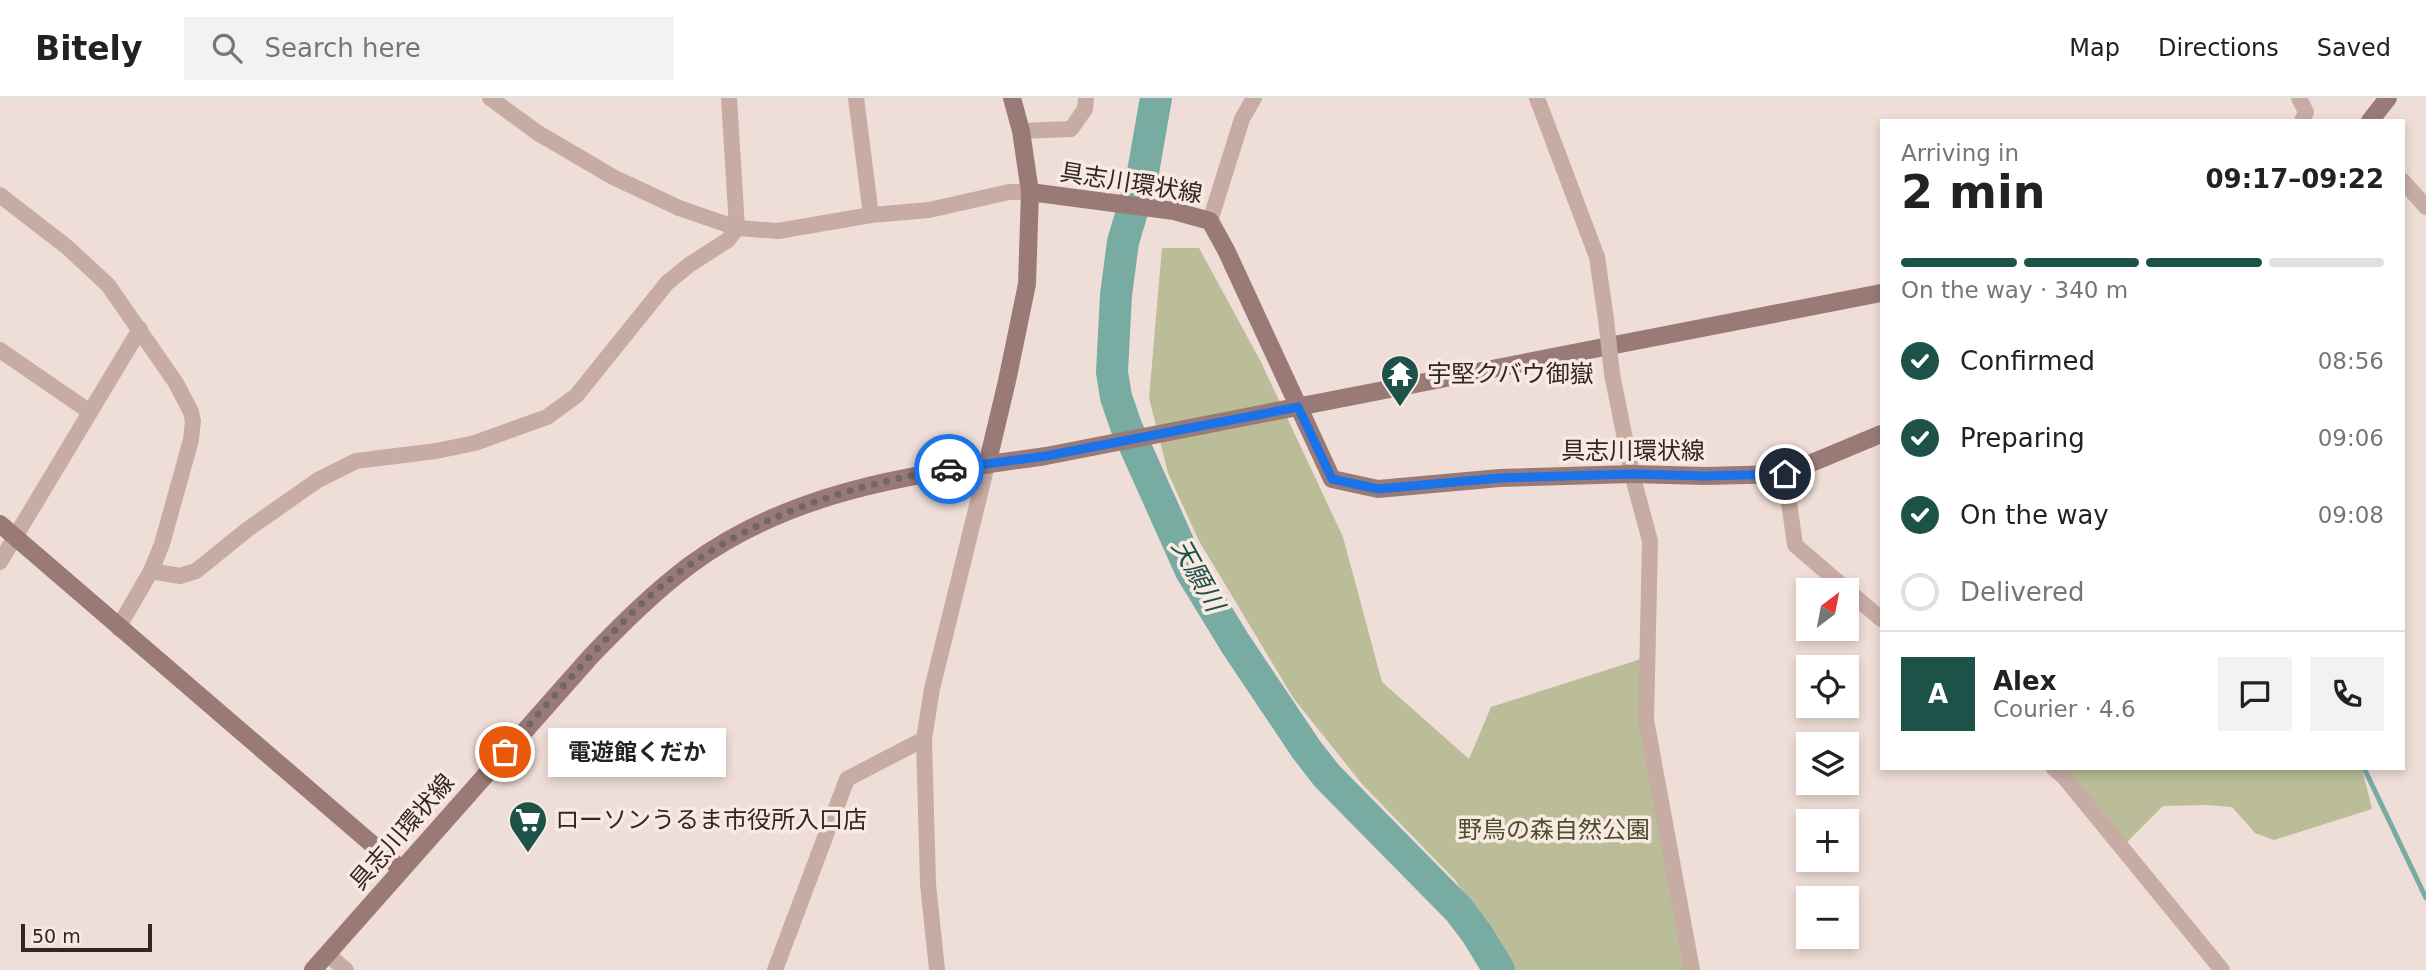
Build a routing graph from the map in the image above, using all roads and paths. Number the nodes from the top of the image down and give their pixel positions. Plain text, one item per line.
1 (490, 98) edge
2 (729, 98) edge
3 (856, 98) edge
4 (1012, 98) edge
5 (1086, 98) edge
6 (1254, 98) edge
7 (1537, 98) edge
8 (2299, 98) edge
9 (2388, 98) edge
10 (2303, 119) edge
11 (2372, 119) edge
12 (1021, 131) junction
13 (2405, 183) edge
14 (1030, 192) junction
15 (0, 195) edge
16 (2426, 207) edge
17 (871, 215) junction
18 (1210, 221) junction
19 (737, 228) junction
20 (1880, 293) edge
21 (140, 329) junction
22 (0, 350) edge
23 (1298, 407) junction
24 (90, 412) junction
25 (1880, 434) edge
26 (987, 464) junction
27 (1632, 474) junction
28 (1785, 474) junction
29 (0, 524) edge
30 (16, 537) junction
31 (0, 562) edge
32 (151, 571) junction
33 (1880, 618) edge
34 (118, 628) junction
35 (924, 739) junction
36 (2056, 770) edge
37 (401, 869) junction
38 (327, 954) junction
39 (313, 970) edge
40 (346, 970) edge
41 (775, 970) edge
42 (937, 970) edge
43 (1692, 970) edge
44 (2222, 970) edge

1 - 19 street
2 - 19 street
3 - 17 street
4 - 12 main road
5 - 12 street
6 - 18 street
7 - 27 street, bridge
8 - 10 street
9 - 11 main road
12 - 14 main road
13 - 16 street
14 - 17 street
14 - 18 main road, 具志川環状線
14 - 26 main road, 具志川環状線
15 - 21 street
17 - 19 street
18 - 23 main road, 具志川環状線
19 - 32 street
20 - 23 main road, 具志川環状線
21 - 24 street
21 - 32 street
22 - 24 street
23 - 26 main road, 具志川環状線
23 - 27 main road, 具志川環状線
24 - 30 street
25 - 28 main road, 具志川環状線
26 - 35 street
26 - 37 main road, 具志川環状線
27 - 28 main road, 具志川環状線
27 - 43 street
28 - 33 street
29 - 30 main road
30 - 31 street
30 - 34 main road
32 - 34 street
34 - 37 main road
35 - 41 street
35 - 42 street
36 - 44 street
37 - 38 main road, 具志川環状線
38 - 39 main road, 具志川環状線
38 - 40 street

